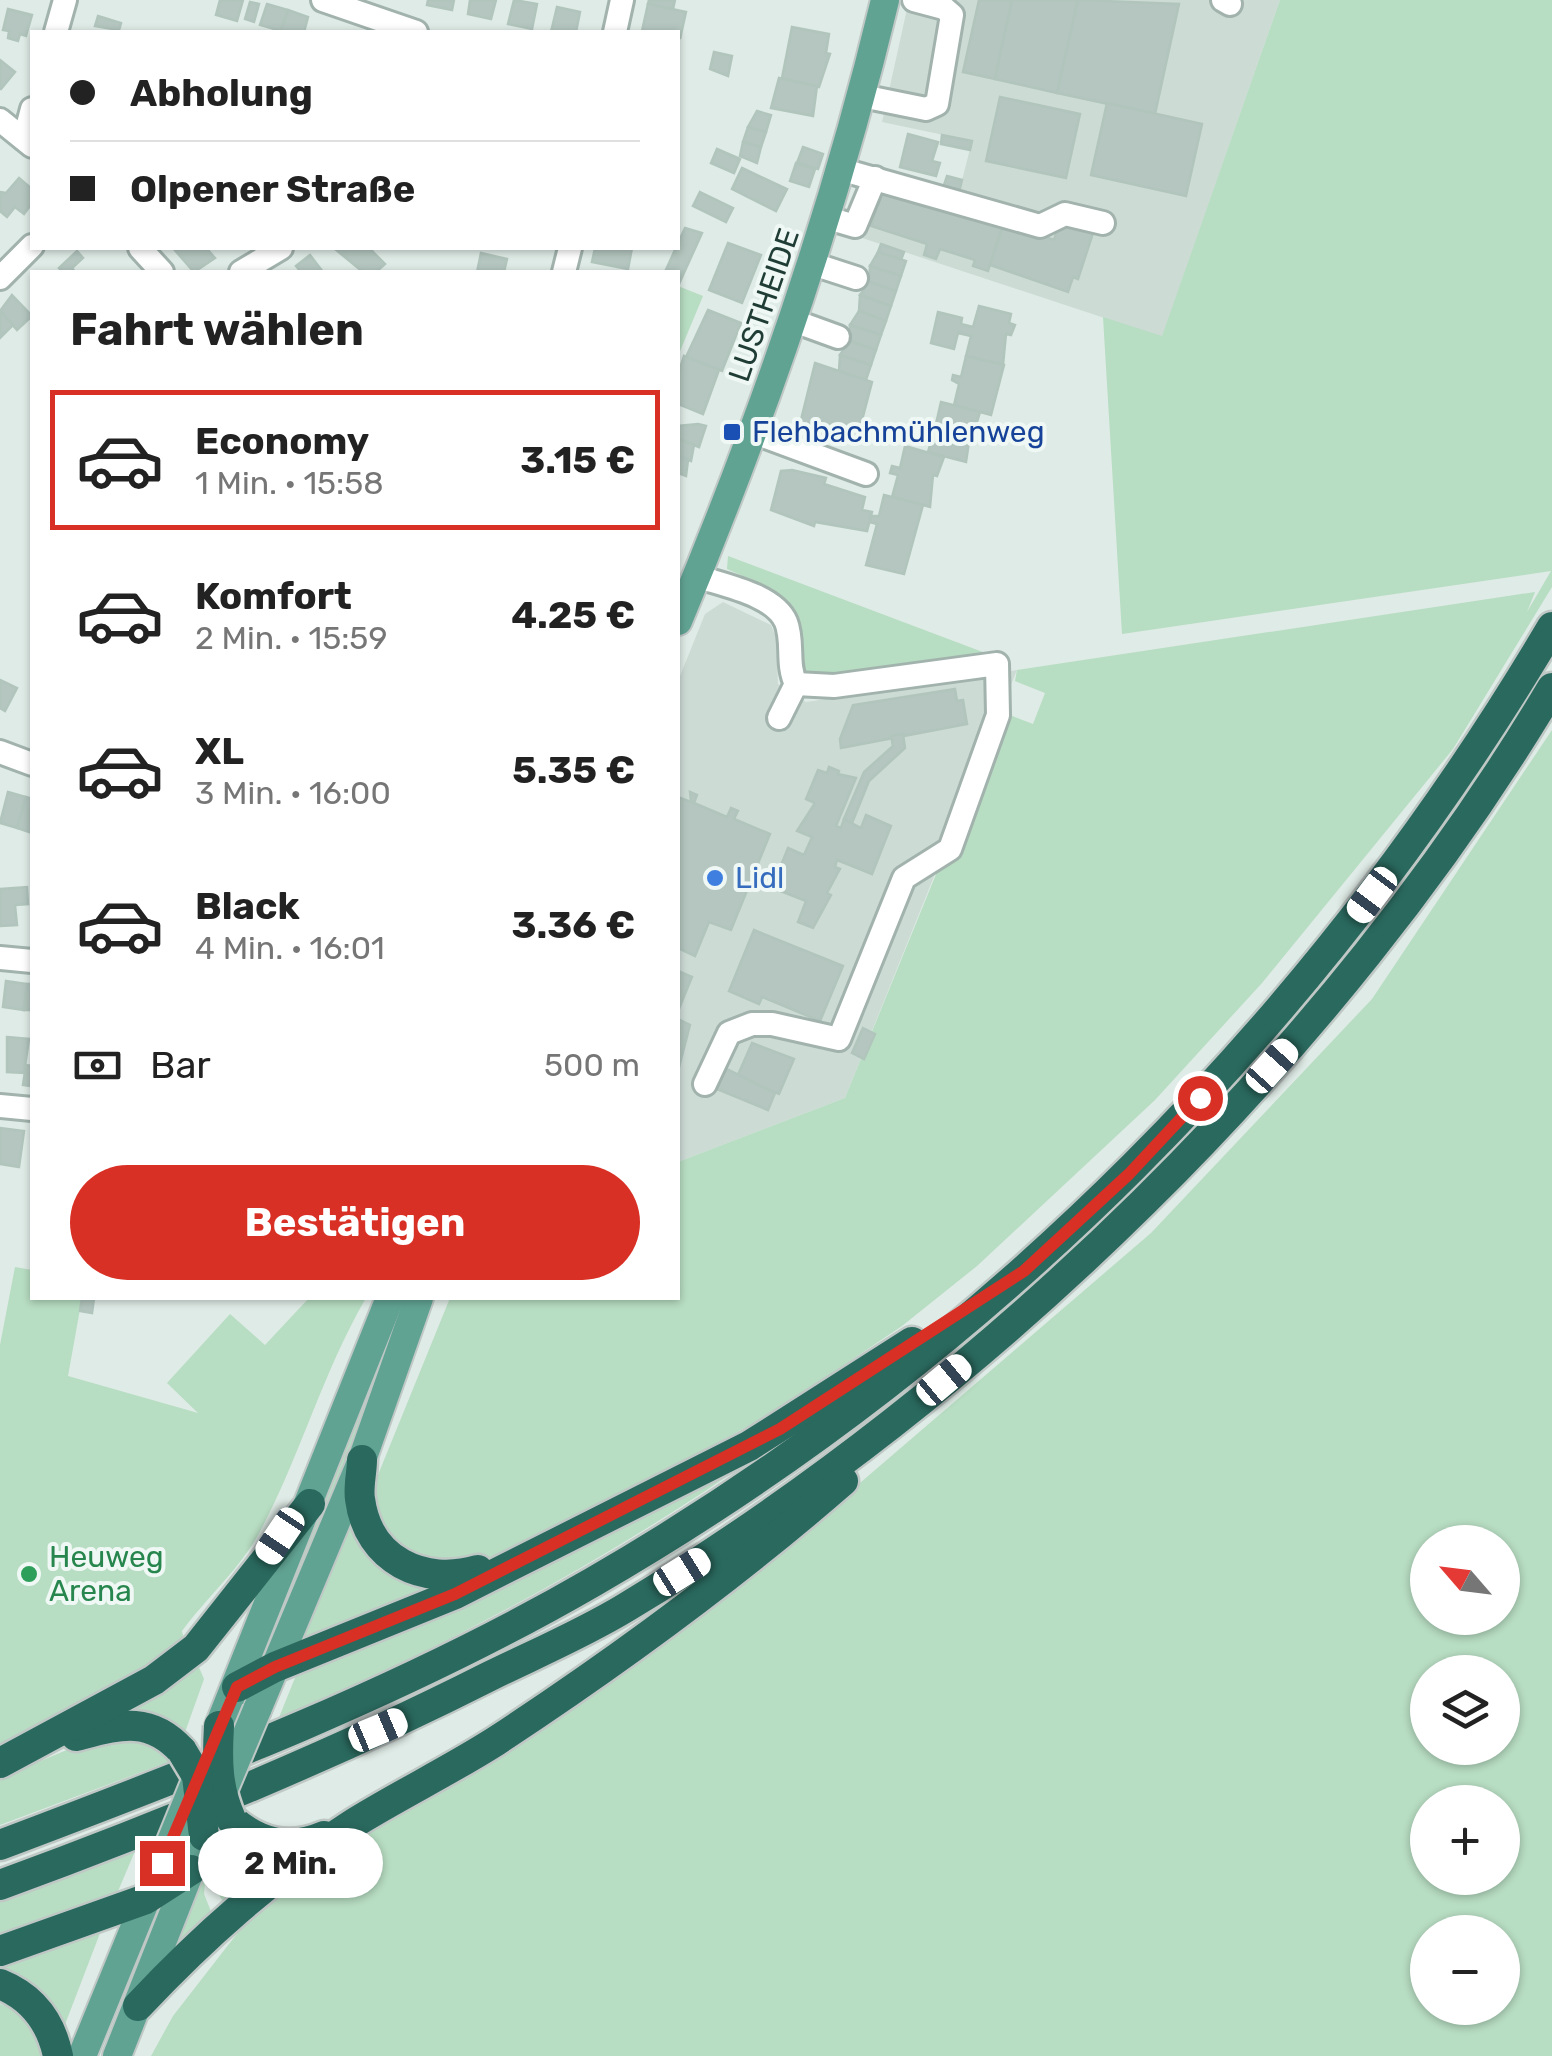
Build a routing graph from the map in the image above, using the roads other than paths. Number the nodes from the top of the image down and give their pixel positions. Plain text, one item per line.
1 (65, 0) edge
2 (323, 0) edge
3 (622, 0) edge
4 (885, 0) edge
5 (914, 0) edge
6 (57, 30) edge
7 (410, 30) edge
8 (614, 30) edge
9 (862, 96) junction
10 (0, 120) edge
11 (28, 143) edge
12 (843, 170) junction
13 (874, 178) junction
14 (828, 218) junction
15 (1104, 223) dead end
16 (30, 248) edge
17 (142, 250) edge
18 (278, 250) edge
19 (812, 264) junction
20 (160, 270) edge
21 (243, 270) edge
22 (0, 278) edge
23 (856, 278) dead end
24 (794, 320) junction
25 (838, 337) dead end
26 (755, 433) junction
27 (866, 474) dead end
28 (696, 576) junction
29 (680, 615) edge
30 (1552, 628) edge
31 (796, 684) junction
32 (1552, 688) edge
33 (779, 718) dead end
34 (0, 752) edge
35 (30, 763) edge
36 (0, 958) edge
37 (30, 961) edge
38 (705, 1084) dead end
39 (0, 1106) edge
40 (30, 1109) edge
41 (1024, 1271) junction
42 (389, 1300) edge
43 (418, 1300) edge
44 (944, 1380) junction
45 (362, 1460) junction
46 (310, 1504) junction
47 (544, 1550) junction
48 (275, 1667) junction
49 (247, 1698) junction
50 (219, 1726) junction
51 (39, 1746) junction
52 (0, 1763) edge
53 (190, 1764) junction
54 (226, 1808) junction
55 (352, 1825) junction
56 (204, 1836) junction
57 (0, 1845) edge
58 (177, 1865) junction
59 (0, 1885) edge
60 (146, 1899) junction
61 (0, 1951) edge
62 (0, 1984) edge
63 (138, 2006) junction
64 (58, 2056) edge
65 (82, 2056) edge
66 (117, 2056) edge

1 - 6 street
2 - 7 street
3 - 8 street
4 - 9 main road, LUSTHEIDE
5 - 9 street
9 - 12 main road, LUSTHEIDE
10 - 11 street
12 - 13 street
12 - 14 main road, LUSTHEIDE
13 - 14 street
13 - 15 street
14 - 19 main road, LUSTHEIDE
16 - 22 street
17 - 20 street
18 - 21 street
19 - 23 street
19 - 24 main road, LUSTHEIDE
24 - 25 street
24 - 26 main road, LUSTHEIDE
26 - 27 street
26 - 28 main road, LUSTHEIDE
28 - 29 main road, LUSTHEIDE
28 - 31 street
30 - 41 highway
31 - 33 street
31 - 38 street
32 - 44 highway
34 - 35 street
36 - 37 street
39 - 40 street
41 - 47 highway
41 - 57 highway
42 - 46 main road
43 - 45 main road
44 - 55 highway
44 - 59 highway
45 - 47 highway
45 - 48 main road
46 - 49 main road
46 - 51 highway
47 - 48 highway
48 - 49 highway
49 - 50 main road
49 - 54 main road, bridge
50 - 53 main road, bridge
50 - 54 highway, bridge
51 - 52 highway
51 - 53 highway
53 - 56 highway, bridge
53 - 58 main road, bridge
54 - 55 highway
54 - 56 main road, bridge
55 - 63 highway
56 - 58 main road
58 - 60 highway
58 - 63 main road
60 - 61 highway
60 - 65 main road
62 - 64 highway
63 - 66 main road

